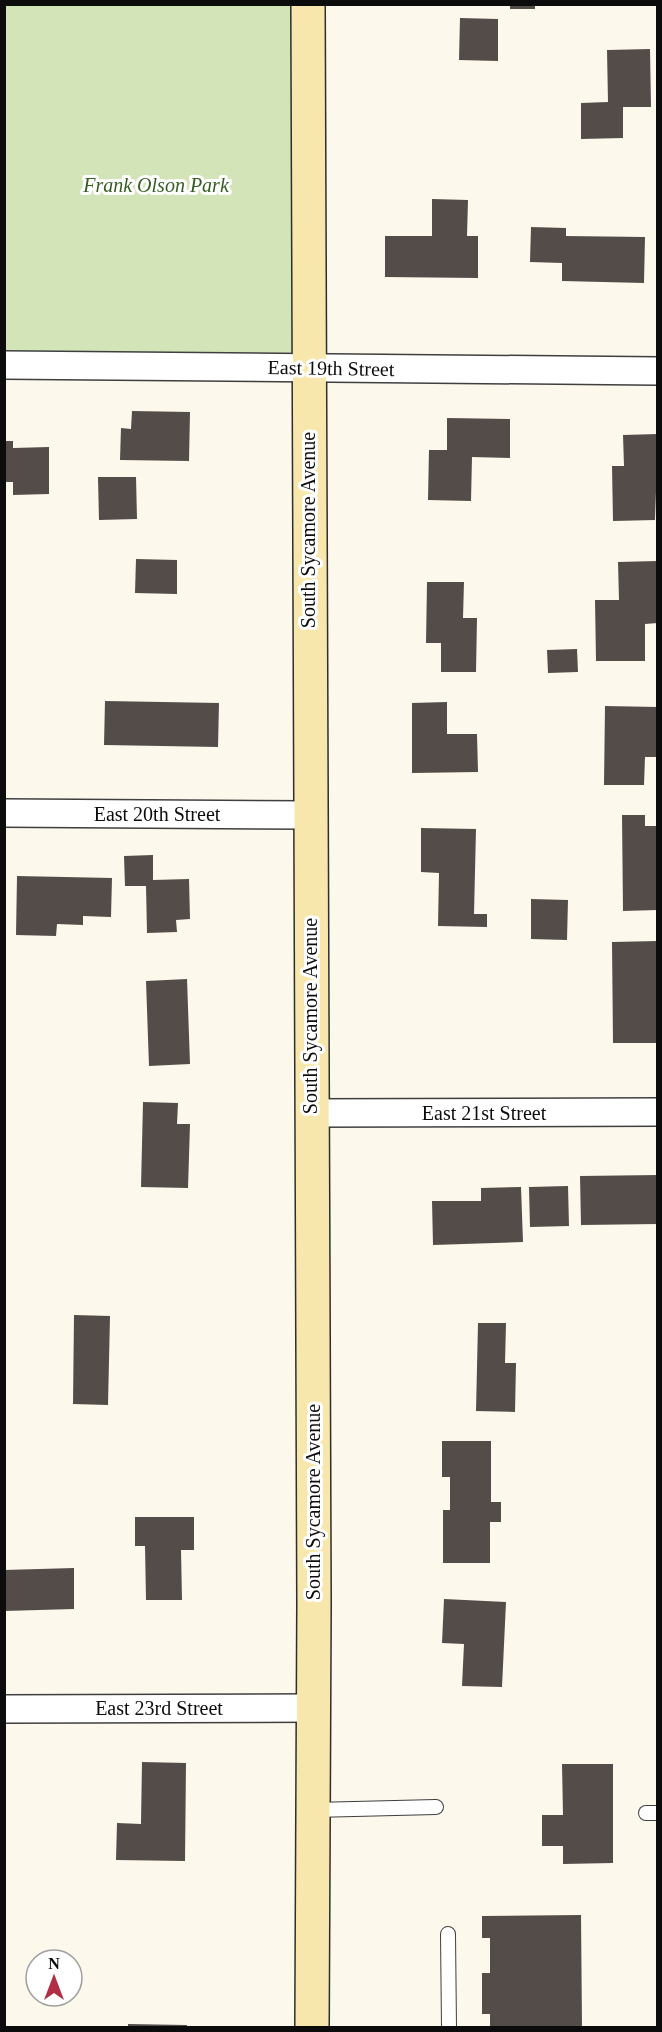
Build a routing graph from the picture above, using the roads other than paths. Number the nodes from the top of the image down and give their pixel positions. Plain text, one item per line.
1 (308, 4) edge
2 (4, 365) edge
3 (307, 367) junction
4 (657, 371) edge
5 (4, 813) edge
6 (309, 815) junction
7 (657, 1112) edge
8 (310, 1113) junction
9 (314, 1708) junction
10 (4, 1709) edge
11 (435, 1807) dead end
12 (314, 1810) junction
13 (448, 1934) dead end
14 (312, 2028) edge
15 (449, 2028) edge

1 - 3 main road, South Sycamore Avenue
2 - 3 street, East 19th Street
3 - 4 street, East 19th Street
3 - 6 main road, South Sycamore Avenue
5 - 6 street, East 20th Street
6 - 8 main road, South Sycamore Avenue
7 - 8 street, East 21st Street
8 - 9 main road, South Sycamore Avenue
9 - 10 street, East 23rd Street
9 - 12 main road, South Sycamore Avenue
11 - 12 lane
12 - 14 main road, South Sycamore Avenue
13 - 15 lane

